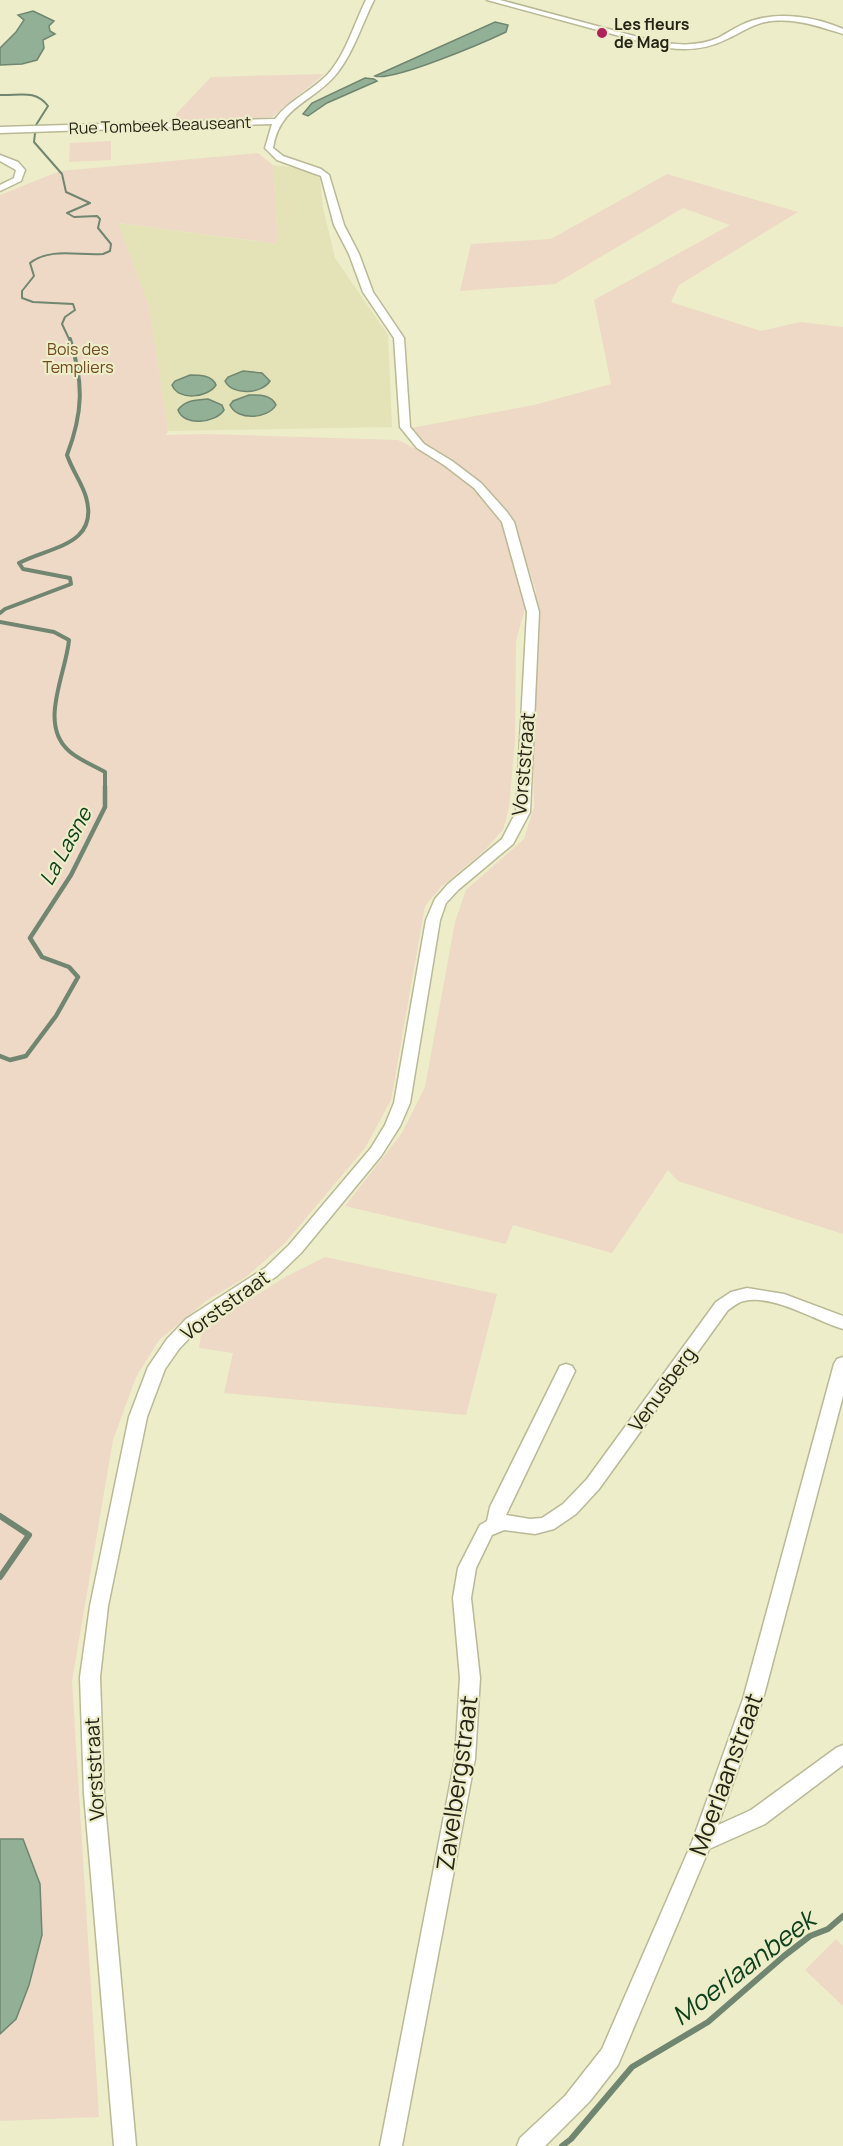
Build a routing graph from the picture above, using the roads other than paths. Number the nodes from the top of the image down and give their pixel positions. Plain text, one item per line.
1 (370, 0) edge
2 (491, 0) edge
3 (843, 32) edge
4 (278, 120) junction
5 (0, 130) edge
6 (0, 158) edge
7 (0, 188) edge
8 (843, 1323) edge
9 (843, 1364) edge
10 (566, 1371) dead end
11 (495, 1524) junction
12 (843, 1754) edge
13 (702, 1842) junction
14 (125, 2146) edge
15 (391, 2146) edge
16 (528, 2146) edge

1 - 4 street
2 - 3 street
4 - 5 street, Rue Tombeek Beauseant
4 - 14 street, Vorststraat
6 - 7 street
8 - 11 street, Venusberg
9 - 13 street, Moerlaanstraat
10 - 11 street, Zavelbergstraat
11 - 15 street, Zavelbergstraat
12 - 13 street
13 - 16 street, Moerlaanstraat

